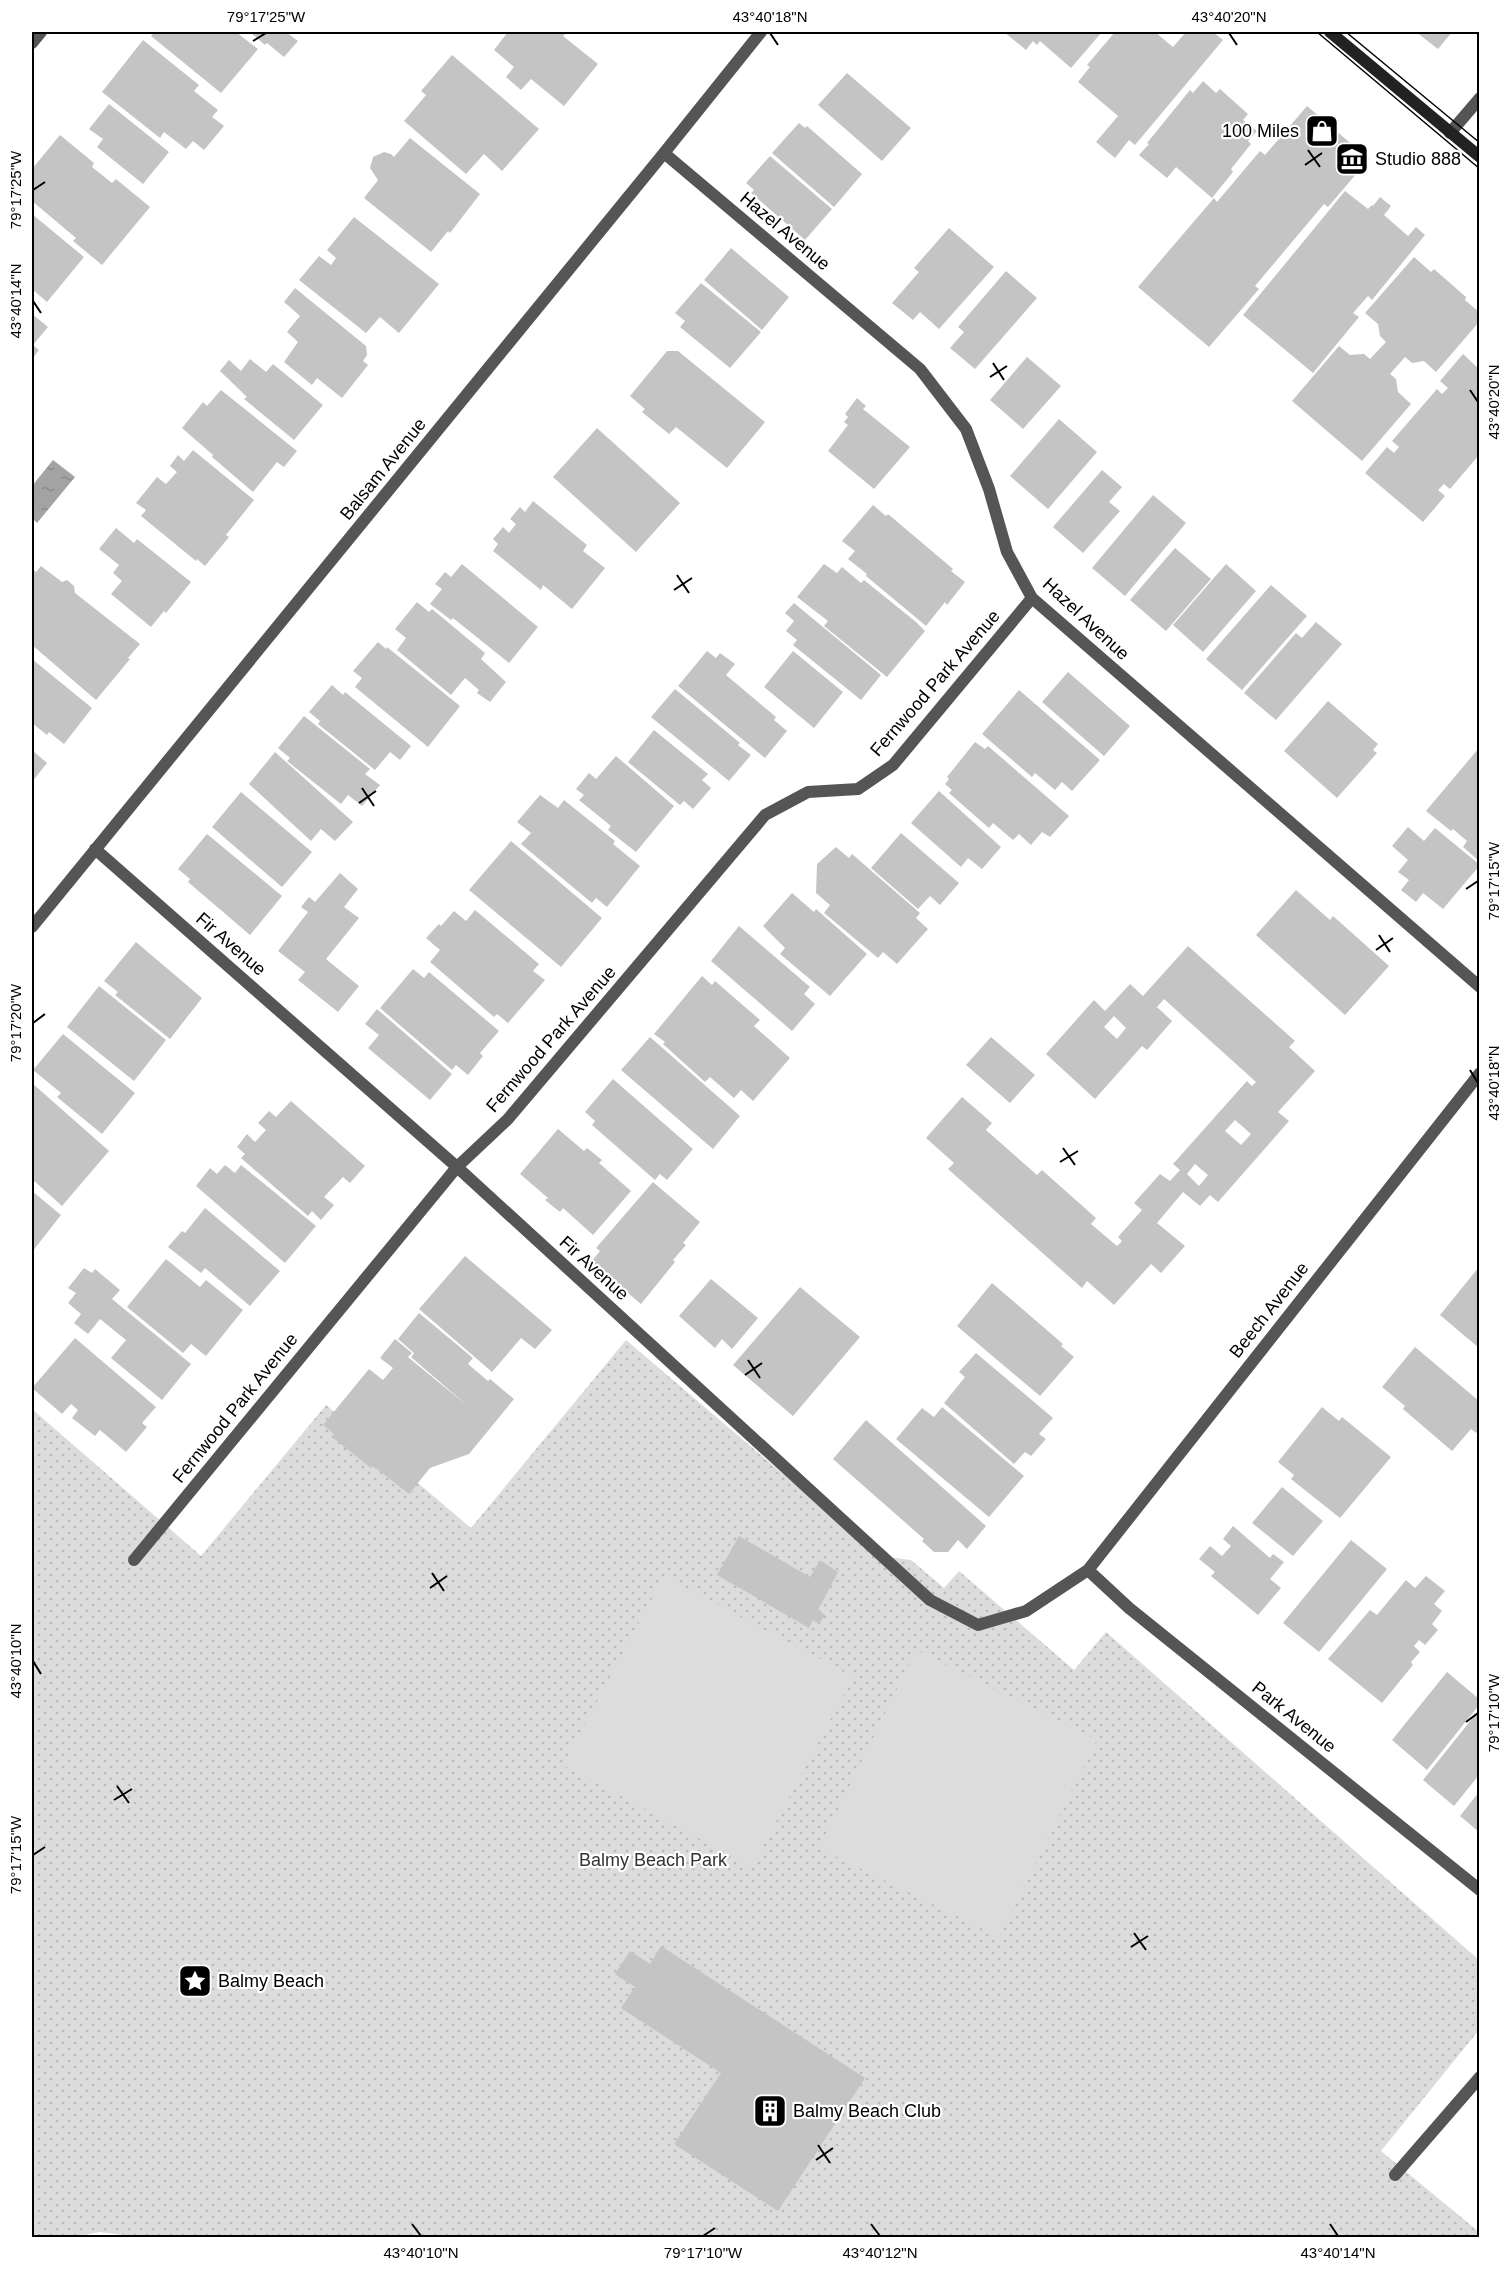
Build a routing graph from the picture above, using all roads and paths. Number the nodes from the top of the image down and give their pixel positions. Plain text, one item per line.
1 (41, 32) edge
2 (761, 32) edge
3 (1330, 32) edge
4 (32, 43) edge
5 (1479, 98) edge
6 (1450, 133) junction
7 (664, 153) junction
8 (1479, 157) edge
9 (1032, 598) junction
10 (95, 849) junction
11 (32, 927) edge
12 (1479, 987) edge
13 (1479, 1073) edge
14 (457, 1167) junction
15 (134, 1560) dead end
16 (1088, 1570) junction
17 (1479, 1890) edge
18 (1479, 2077) edge
19 (1395, 2175) dead end

1 - 4 street
2 - 7 street, Balsam Avenue
3 - 6 main road
5 - 6 street
6 - 8 main road
7 - 9 street, Hazel Avenue
7 - 10 street, Balsam Avenue
9 - 12 street, Hazel Avenue
9 - 14 street, Fernwood Park Avenue
10 - 11 street, Balsam Avenue
10 - 14 street, Fir Avenue
13 - 16 street, Beech Avenue
14 - 15 street, Fernwood Park Avenue
14 - 16 street, Fir Avenue
16 - 17 street, Park Avenue
18 - 19 street

